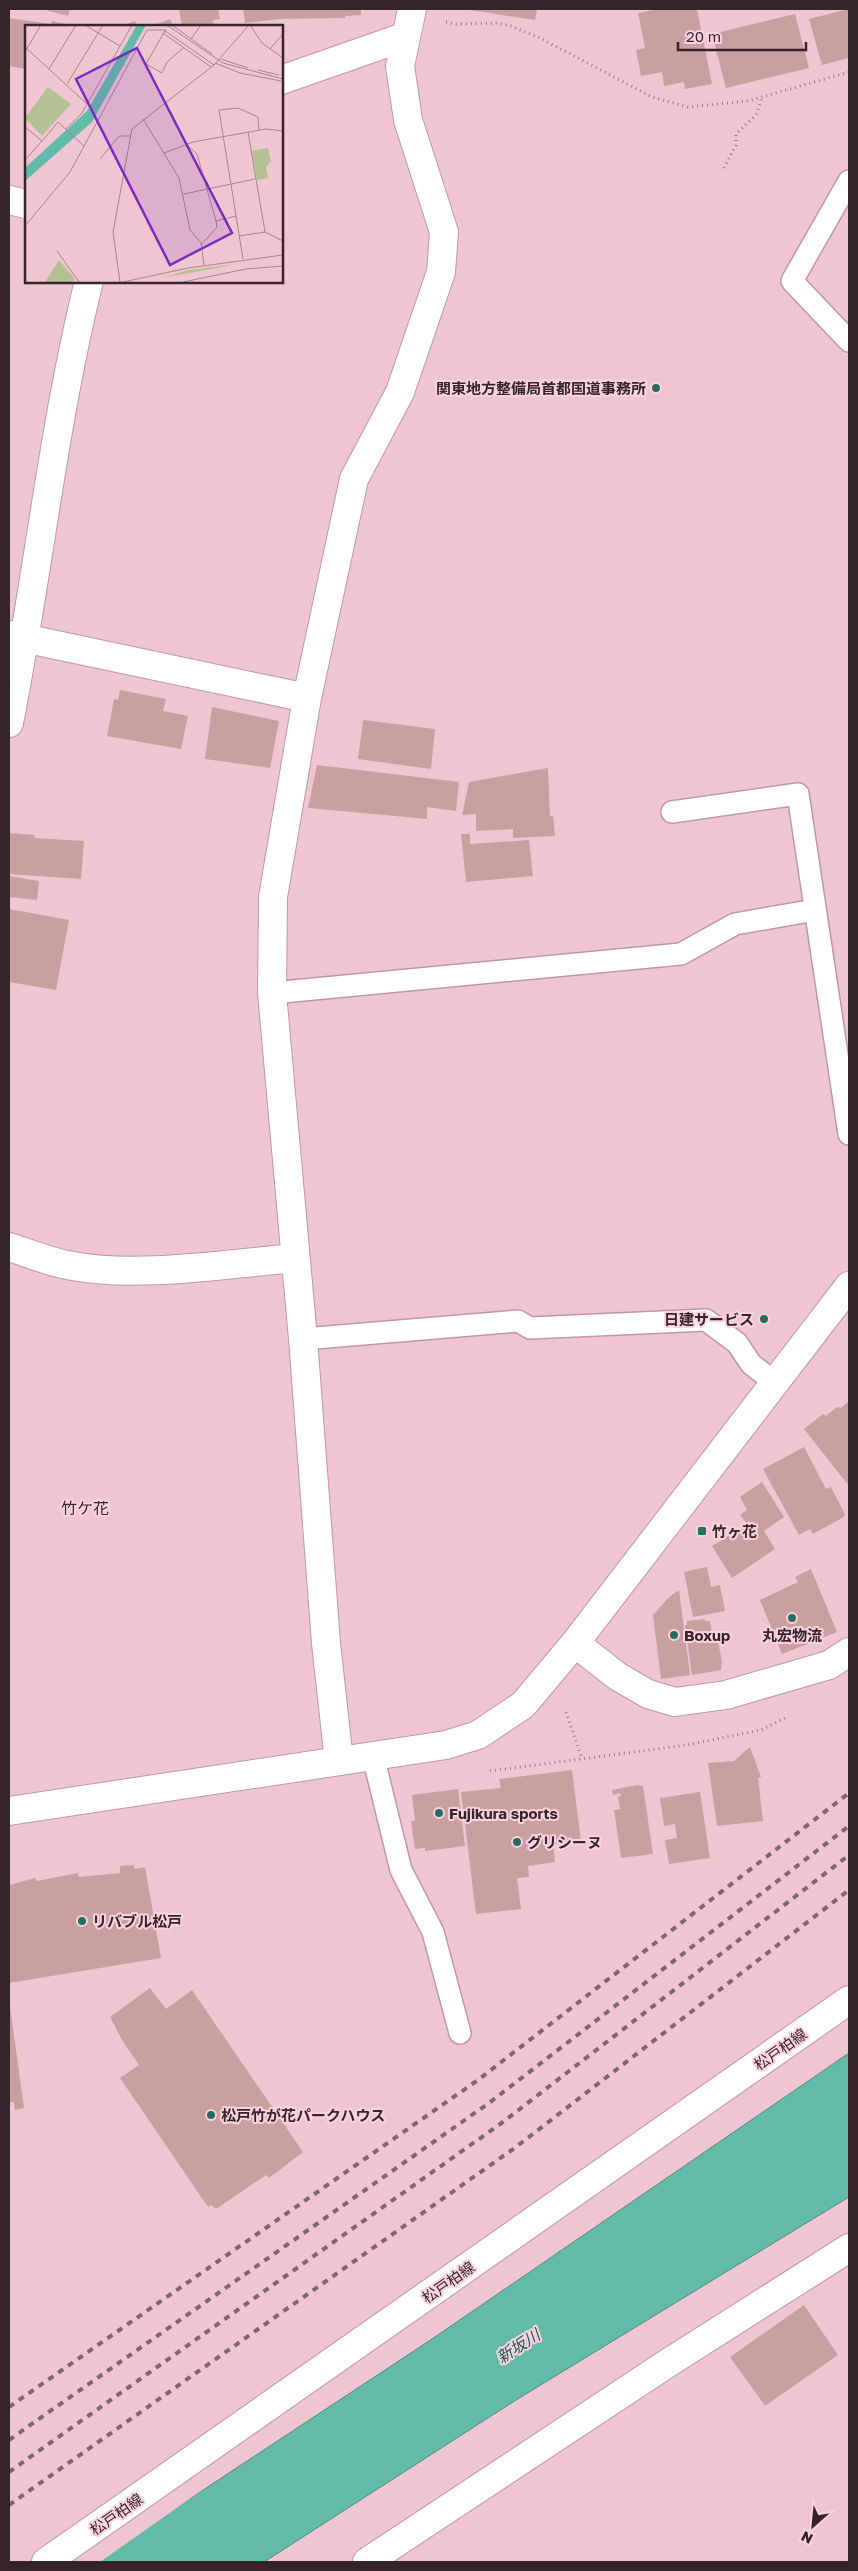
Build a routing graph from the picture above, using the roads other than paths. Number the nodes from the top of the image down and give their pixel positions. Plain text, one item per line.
1 (409, 20) edge
2 (282, 80) edge
3 (849, 182) edge
4 (9, 200) edge
5 (25, 204) edge
6 (89, 282) edge
7 (849, 341) edge
8 (17, 637) edge
9 (307, 698) junction
10 (9, 723) edge
11 (672, 812) dead end
12 (815, 910) junction
13 (272, 993) junction
14 (849, 1134) edge
15 (9, 1248) edge
16 (294, 1258) junction
17 (849, 1286) edge
18 (303, 1339) junction
19 (774, 1382) junction
20 (575, 1643) junction
21 (849, 1652) edge
22 (373, 1756) junction
23 (339, 1761) junction
24 (9, 1811) edge
25 (849, 2000) edge
26 (460, 2033) dead end
27 (849, 2248) edge
28 (46, 2562) edge
29 (367, 2562) edge

1 - 2 street
1 - 9 street
3 - 7 lane
4 - 5 street
6 - 8 street
8 - 9 street
8 - 10 street
9 - 13 street
11 - 12 lane
12 - 13 lane
12 - 14 lane
13 - 16 street
15 - 16 street
16 - 18 street
17 - 19 street
18 - 19 lane
18 - 23 street
19 - 20 street
20 - 21 street
20 - 22 street
22 - 23 street
22 - 26 lane
23 - 24 street
25 - 28 street, 松戸柏線
27 - 29 street

